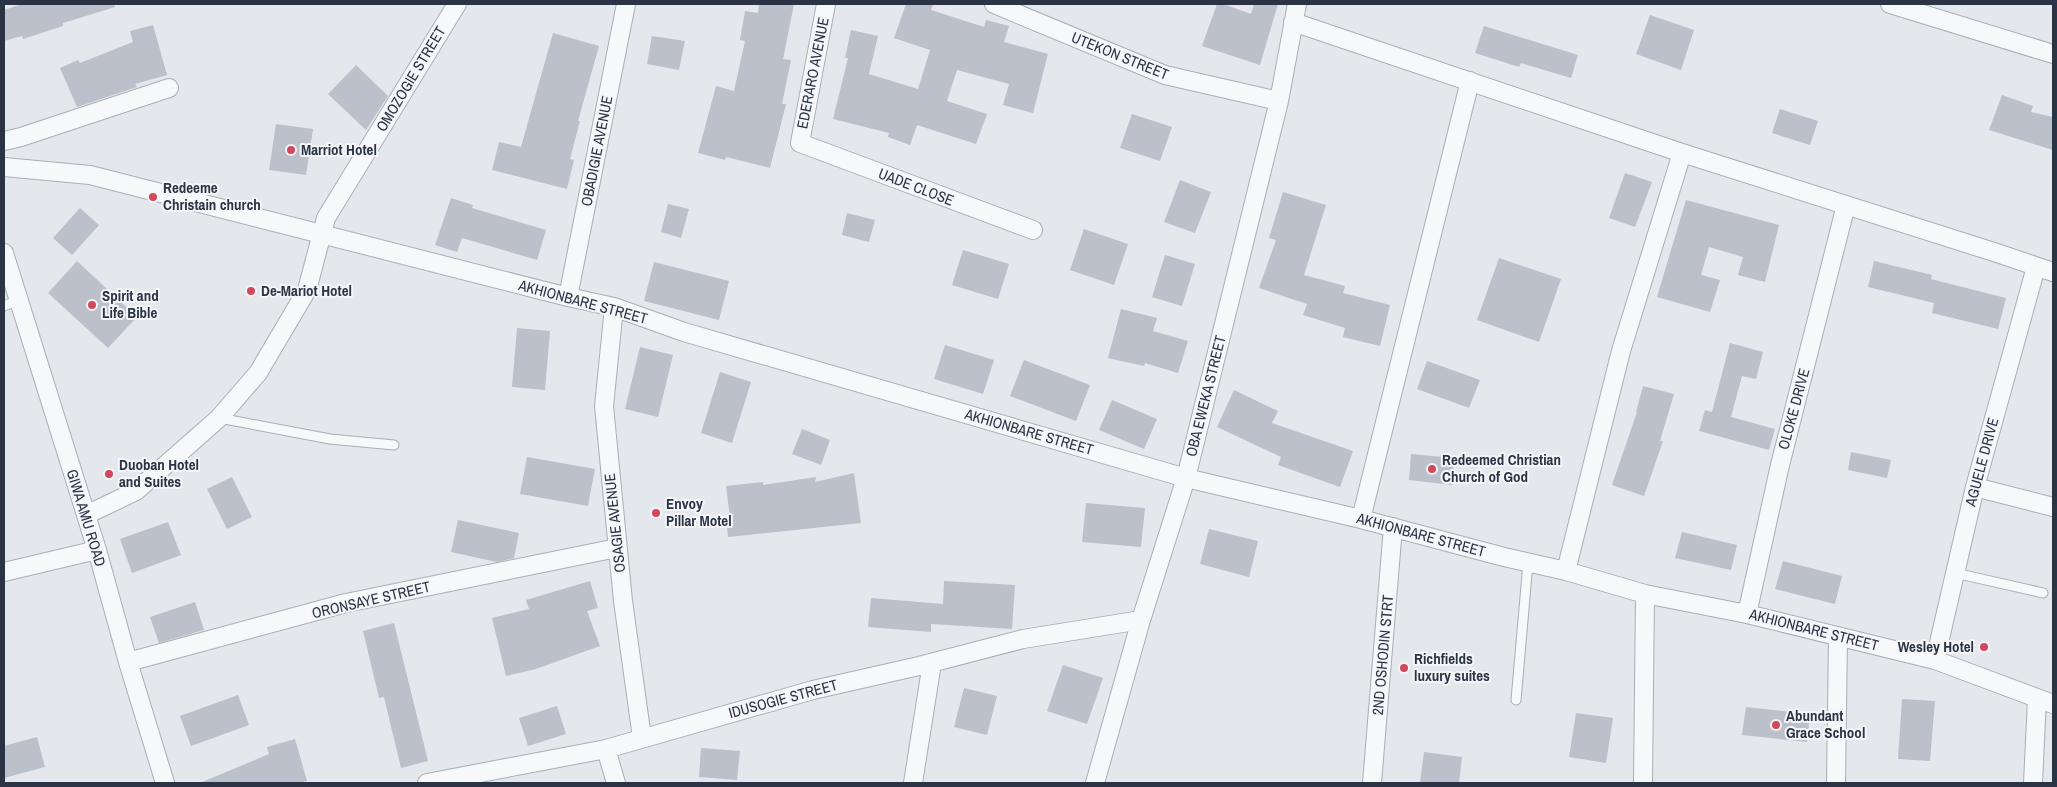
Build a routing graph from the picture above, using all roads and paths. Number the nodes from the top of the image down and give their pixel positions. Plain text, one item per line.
1 (457, 4) edge
2 (626, 4) edge
3 (826, 4) edge
4 (994, 4) edge
5 (1296, 4) edge
6 (1890, 4) edge
7 (1293, 22) junction
8 (2053, 54) edge
9 (1470, 81) junction
10 (170, 88) dead end
11 (1279, 102) junction
12 (4, 141) edge
13 (800, 143) joint
14 (1682, 153) junction
15 (4, 167) edge
16 (1846, 205) junction
17 (1033, 230) dead end
18 (321, 234) junction
19 (4, 253) edge
20 (2036, 267) junction
21 (2053, 272) edge
22 (568, 297) junction
23 (12, 303) edge
24 (614, 307) junction
25 (219, 418) junction
26 (394, 445) dead end
27 (1186, 478) junction
28 (1975, 487) junction
29 (2053, 506) edge
30 (86, 515) junction
31 (1360, 519) junction
32 (1393, 528) junction
33 (617, 548) junction
34 (97, 550) junction
35 (1528, 563) junction
36 (1566, 571) junction
37 (4, 572) edge
38 (1955, 573) junction
39 (2043, 593) dead end
40 (1645, 594) junction
41 (1747, 614) junction
42 (1141, 620) junction
43 (1838, 637) junction
44 (1935, 660) junction
45 (128, 662) junction
46 (919, 666) junction
47 (1516, 700) dead end
48 (2045, 701) edge
49 (642, 738) junction
50 (606, 749) junction
51 (165, 783) edge
52 (427, 783) edge
53 (616, 783) edge
54 (913, 783) edge
55 (1095, 783) edge
56 (1372, 783) edge
57 (1643, 783) edge
58 (1836, 783) edge
59 (2033, 783) edge

1 - 18 street, OMOZOGIE STREET
2 - 22 street, OBADIGIE AVENUE
3 - 13 street, EDERARO AVENUE
4 - 11 street, UTEKON STREET
5 - 7 street, OBA EWEKA STREET
6 - 8 street
7 - 9 street
7 - 11 street, OBA EWEKA STREET
9 - 14 street
9 - 31 street
10 - 12 street
11 - 27 street, OBA EWEKA STREET
13 - 17 street, UADE CLOSE
14 - 16 street
14 - 36 street
15 - 18 street, AKHIONBARE STREET
16 - 20 street
16 - 41 street, OLOKE DRIVE
18 - 22 street, AKHIONBARE STREET
18 - 25 street, OMOZOGIE STREET
19 - 23 street, GIWA AMU ROAD
20 - 21 street
20 - 28 street, AGUELE DRIVE
22 - 24 street, AKHIONBARE STREET
23 - 30 street, GIWA AMU ROAD
24 - 27 street, AKHIONBARE STREET
24 - 33 street, OSAGIE AVENUE
25 - 26 lane
25 - 30 street, OMOZOGIE STREET
27 - 31 street, AKHIONBARE STREET
27 - 42 street, OBA EWEKA STREET
28 - 29 street
28 - 38 street, AGUELE DRIVE
30 - 34 street, GIWA AMU ROAD
31 - 32 street, AKHIONBARE STREET
32 - 35 street, AKHIONBARE STREET
32 - 56 street, 2ND OSHODIN STRT
33 - 45 street, ORONSAYE STREET
33 - 49 street, OSAGIE AVENUE
34 - 37 street
34 - 45 street, GIWA AMU ROAD
35 - 36 street, AKHIONBARE STREET
35 - 47 lane
36 - 40 street, AKHIONBARE STREET
38 - 39 lane
38 - 44 street, AGUELE DRIVE
40 - 41 street, AKHIONBARE STREET
40 - 57 street
41 - 43 street, AKHIONBARE STREET
42 - 46 street, IDUSOGIE STREET
42 - 55 street, OBA EWEKA STREET
43 - 44 street, AKHIONBARE STREET
43 - 58 street
44 - 48 street, AKHIONBARE STREET
45 - 51 street, GIWA AMU ROAD
46 - 49 street, IDUSOGIE STREET
46 - 54 street
48 - 59 street
49 - 50 street, IDUSOGIE STREET
50 - 52 street, IDUSOGIE STREET
50 - 53 street

